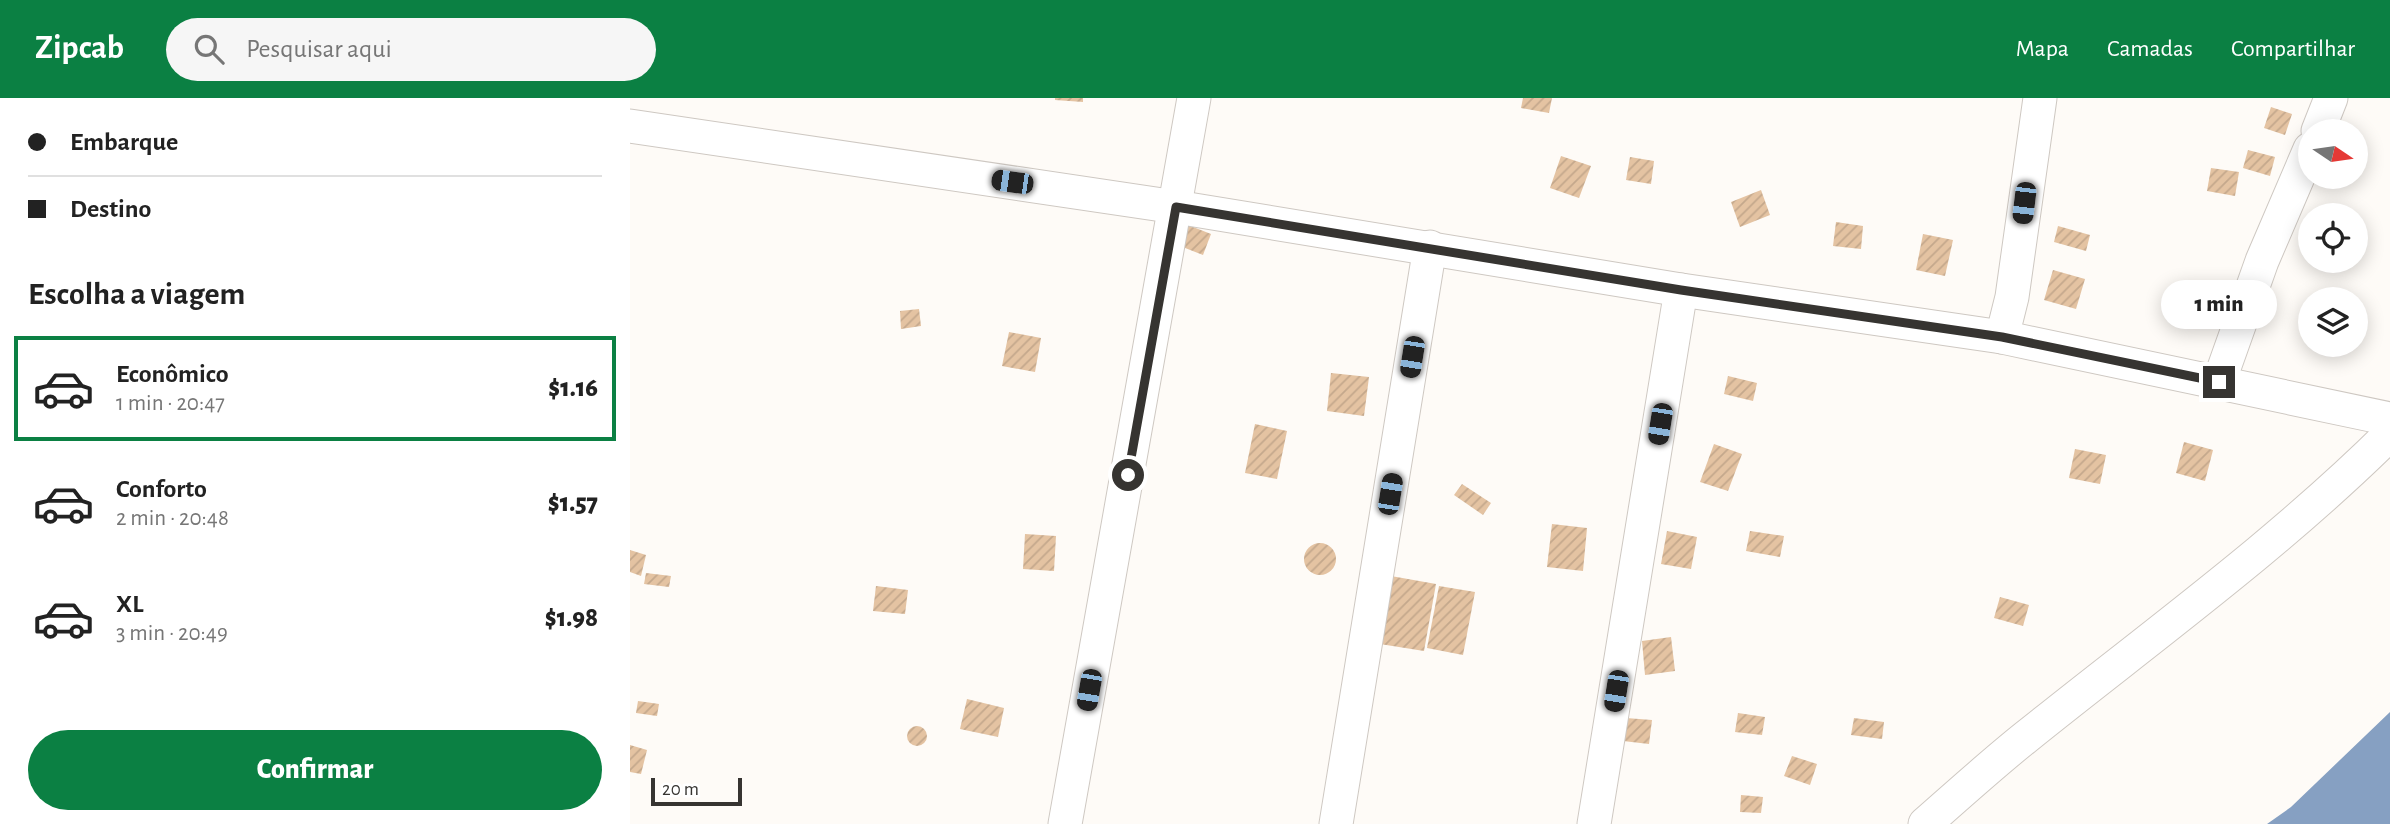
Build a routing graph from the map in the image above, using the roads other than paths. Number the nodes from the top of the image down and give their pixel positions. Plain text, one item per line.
1 (1194, 98) edge
2 (2040, 98) edge
3 (2331, 98) edge
4 (2323, 119) edge
5 (630, 126) edge
6 (2298, 177) edge
7 (1176, 207) junction
8 (1430, 247) junction
9 (1681, 290) junction
10 (2002, 337) junction
11 (2219, 382) junction
12 (2390, 419) edge
13 (2390, 434) edge
14 (1065, 824) edge
15 (1336, 824) edge
16 (1594, 824) edge
17 (1925, 824) edge

1 - 7 street
2 - 10 street
3 - 4 street
5 - 7 street
6 - 11 street
7 - 8 street
7 - 14 street
8 - 9 street
8 - 15 street
9 - 10 street
9 - 16 street
10 - 11 street
11 - 12 street
13 - 17 street

